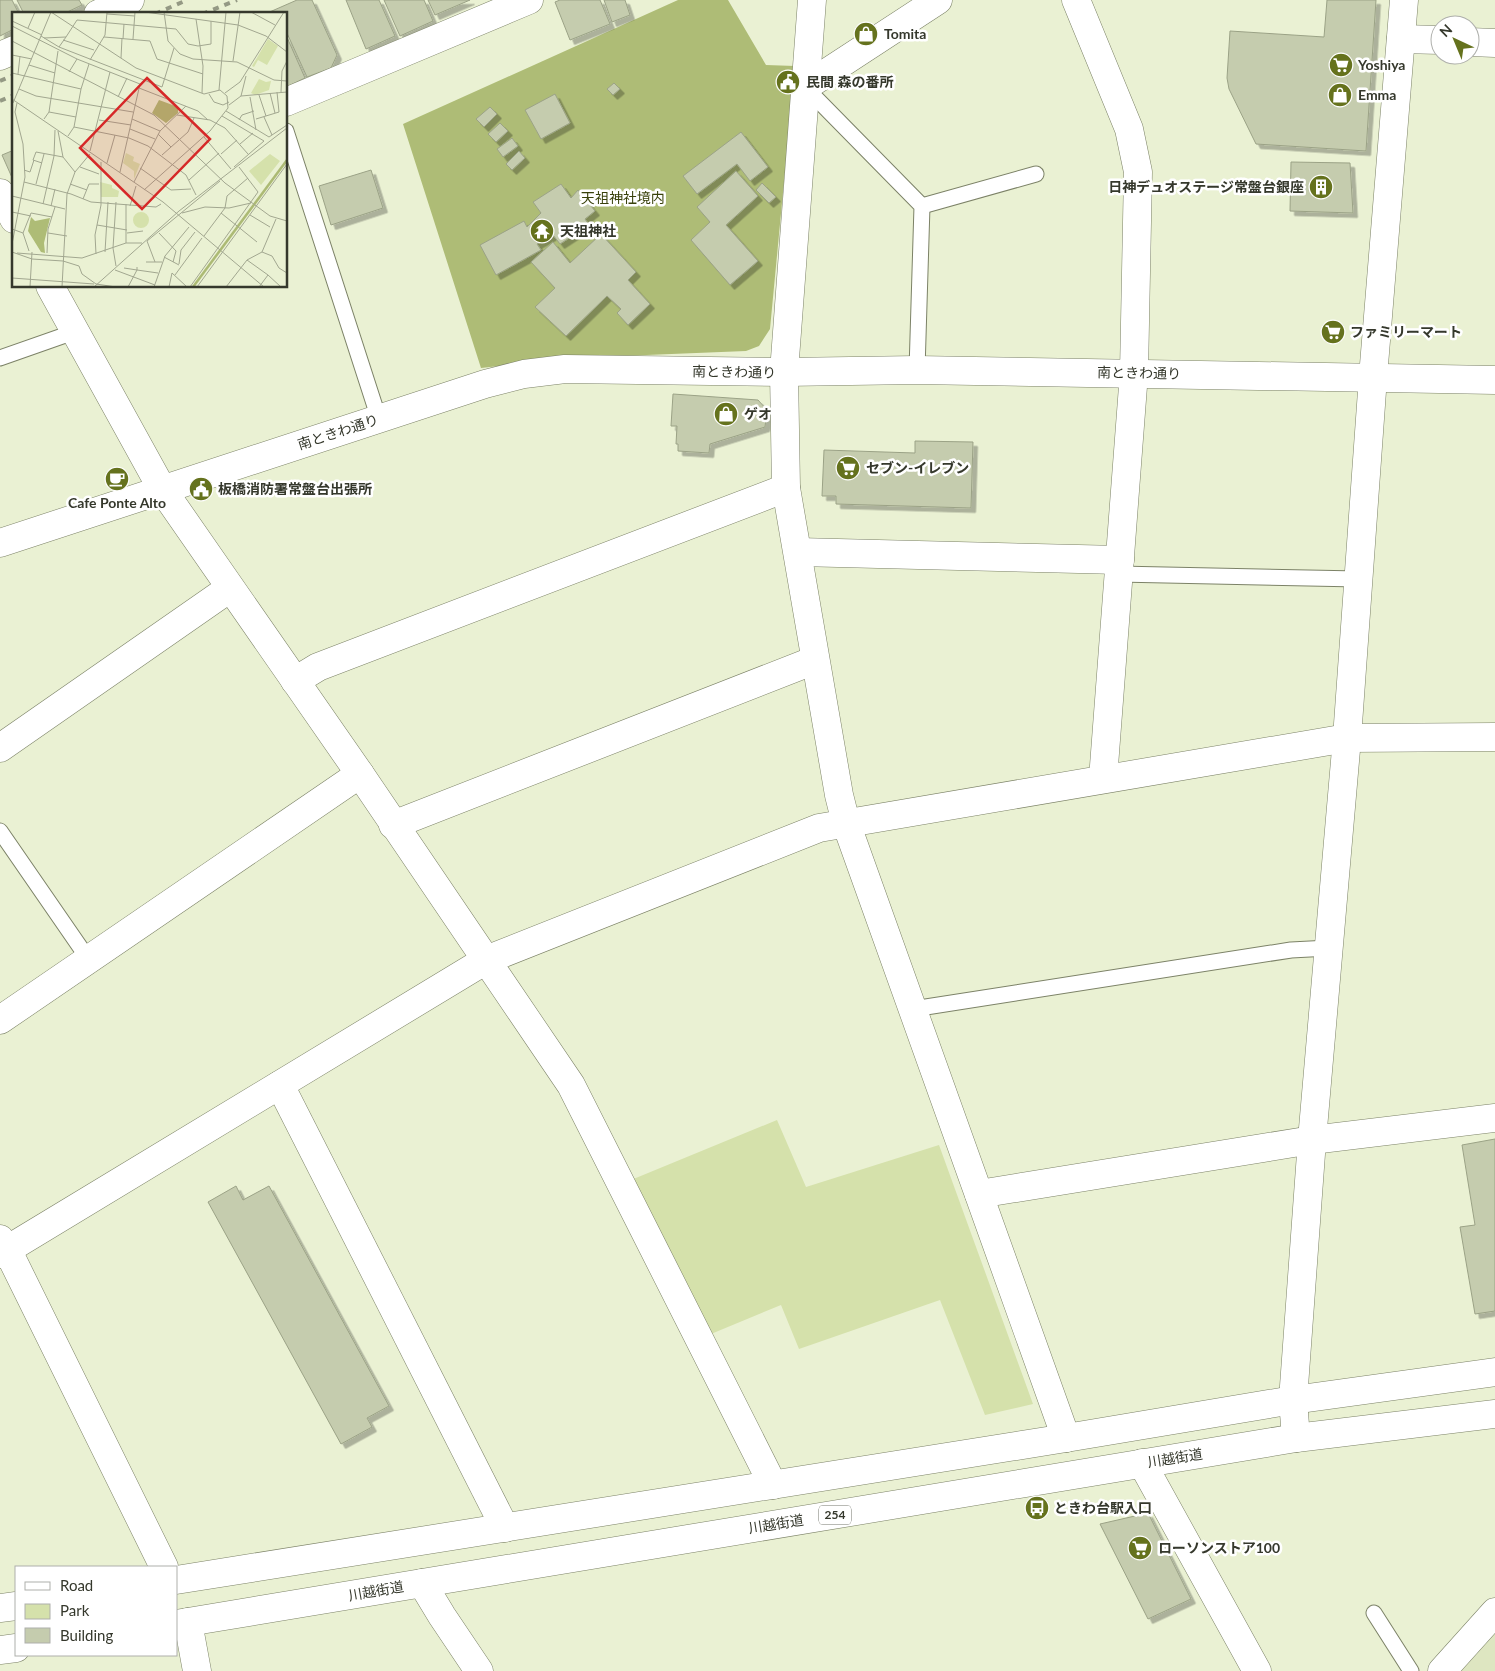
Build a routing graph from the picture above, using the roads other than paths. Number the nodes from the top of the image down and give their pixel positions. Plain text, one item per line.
1 (130, 0) edge
2 (529, 0) edge
3 (812, 0) edge
4 (938, 0) edge
5 (1076, 0) edge
6 (1404, 0) edge
7 (103, 12) edge
8 (1401, 39) junction
9 (1430, 40) edge
10 (1480, 42) edge
11 (1495, 42) edge
12 (12, 51) edge
13 (0, 56) edge
14 (805, 87) junction
15 (288, 101) edge
16 (288, 137) edge
17 (1036, 174) dead end
18 (0, 193) edge
19 (922, 206) junction
20 (12, 216) edge
21 (51, 288) edge
22 (74, 332) junction
23 (0, 358) edge
24 (917, 370) junction
25 (784, 372) junction
26 (1134, 373) junction
27 (1373, 377) junction
28 (1495, 380) edge
29 (379, 419) junction
30 (786, 488) junction
31 (162, 489) junction
32 (0, 543) edge
33 (798, 552) junction
34 (1119, 567) junction
35 (1359, 579) junction
36 (230, 588) junction
37 (815, 660) junction
38 (294, 681) junction
39 (1495, 737) edge
40 (1347, 738) junction
41 (0, 748) edge
42 (360, 774) junction
43 (1103, 780) junction
44 (846, 823) junction
45 (393, 825) junction
46 (0, 831) edge
47 (1329, 948) junction
48 (89, 960) junction
49 (486, 960) junction
50 (913, 1009) junction
51 (0, 1020) edge
52 (280, 1085) junction
53 (1495, 1118) edge
54 (1312, 1140) junction
55 (979, 1194) junction
56 (2, 1248) edge
57 (1495, 1372) edge
58 (1293, 1400) junction
59 (1495, 1414) edge
60 (1066, 1438) junction
61 (1296, 1438) junction
62 (1142, 1463) junction
63 (773, 1485) junction
64 (505, 1528) junction
65 (163, 1566) edge
66 (178, 1580) edge
67 (422, 1583) junction
68 (15, 1606) edge
69 (0, 1608) edge
70 (1495, 1612) edge
71 (1374, 1613) dead end
72 (182, 1623) edge
73 (15, 1648) edge
74 (0, 1650) edge
75 (197, 1671) edge
76 (479, 1671) edge
77 (1257, 1671) edge
78 (1411, 1671) edge
79 (1442, 1671) edge

1 - 7 main road
2 - 15 main road
3 - 14 main road
4 - 14 main road
5 - 26 main road
6 - 8 main road
8 - 9 main road
8 - 27 main road
10 - 11 main road
12 - 13 main road
14 - 19 lane
14 - 25 main road
16 - 29 lane
17 - 19 lane
18 - 20 main road
19 - 24 lane
21 - 22 main road
22 - 23 lane
22 - 31 main road
24 - 25 main road, 南ときわ通り
24 - 26 main road, 南ときわ通り
25 - 29 main road, 南ときわ通り
25 - 30 main road
26 - 27 main road, 南ときわ通り
26 - 34 main road
27 - 28 main road, 南ときわ通り
27 - 35 main road
29 - 31 main road, 南ときわ通り
30 - 33 main road
30 - 38 main road
31 - 32 main road, 南ときわ通り
31 - 36 main road
33 - 34 main road
33 - 37 main road
34 - 35 lane
34 - 43 main road
35 - 40 main road
36 - 38 main road
36 - 41 main road
37 - 44 main road
37 - 45 main road
38 - 42 main road
39 - 40 main road
40 - 43 main road
40 - 47 main road
42 - 45 main road
42 - 48 main road
43 - 44 main road
44 - 49 main road
44 - 50 main road
45 - 49 main road
46 - 48 lane
47 - 50 lane
47 - 54 main road
48 - 51 main road
49 - 52 main road
49 - 63 main road
50 - 55 main road
52 - 56 main road
52 - 64 main road
53 - 54 main road
54 - 55 main road
54 - 58 main road
55 - 60 main road
56 - 65 main road
57 - 58 main road
58 - 60 main road
58 - 61 main road
59 - 61 main road, 川越街道 / 254
60 - 63 main road
61 - 62 main road, 川越街道 / 254
62 - 67 main road, 川越街道 / 254
62 - 77 main road
63 - 64 main road
64 - 66 main road
67 - 72 main road, 川越街道 / 254
67 - 76 main road
68 - 69 main road
70 - 79 main road
71 - 78 lane
72 - 75 main road
73 - 74 main road

